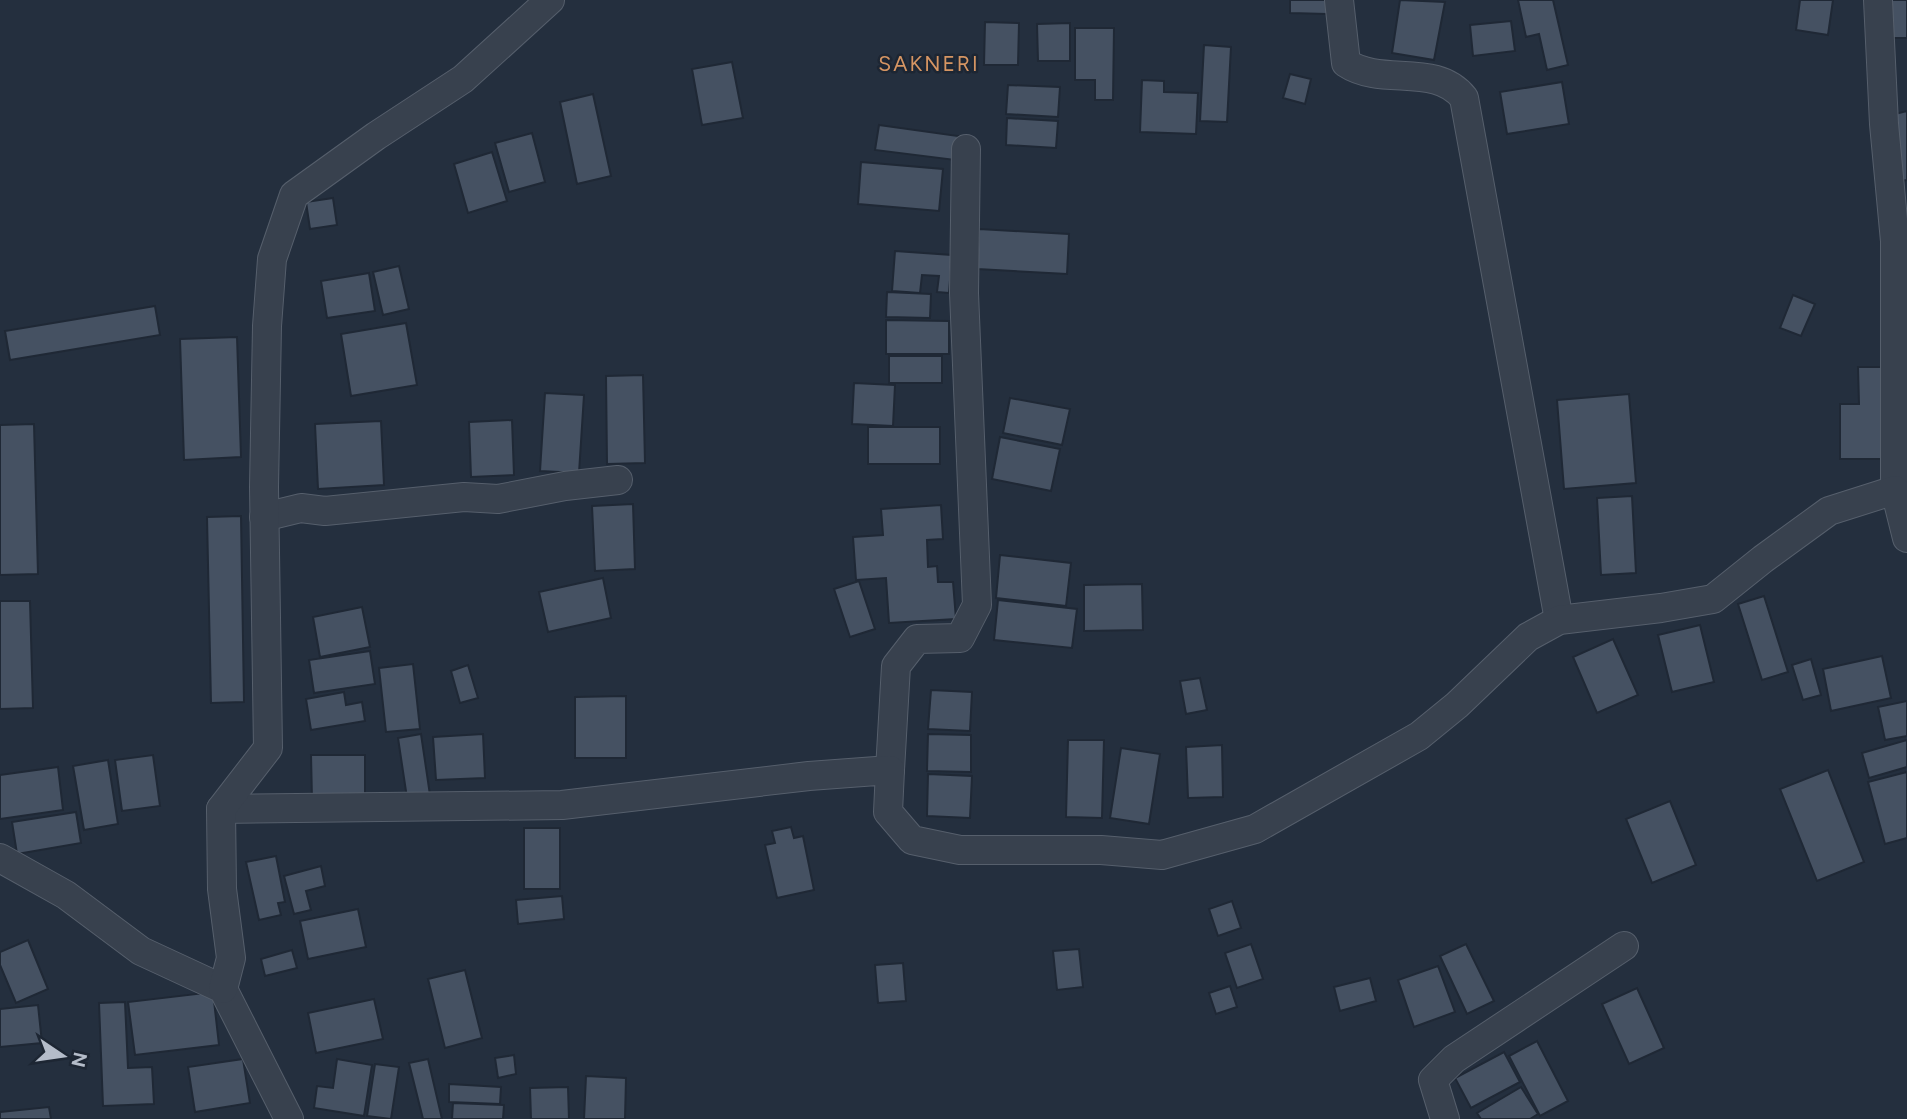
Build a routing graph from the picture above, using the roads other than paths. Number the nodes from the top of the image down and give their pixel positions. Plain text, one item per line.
1 (550, 0) edge
2 (1339, 0) edge
3 (1878, 0) edge
4 (966, 149) dead end
5 (618, 480) dead end
6 (1895, 490) junction
7 (264, 517) junction
8 (1907, 538) edge
9 (1559, 620) junction
10 (890, 770) junction
11 (220, 809) junction
12 (0, 858) edge
13 (1624, 946) dead end
14 (223, 989) junction
15 (289, 1119) edge
16 (1445, 1119) edge

1 - 7 street
2 - 9 street
3 - 6 street
4 - 10 street
5 - 7 street
6 - 8 street
6 - 9 street
7 - 11 street
9 - 10 street
10 - 11 street
11 - 14 street
12 - 14 street
13 - 16 street
14 - 15 street

